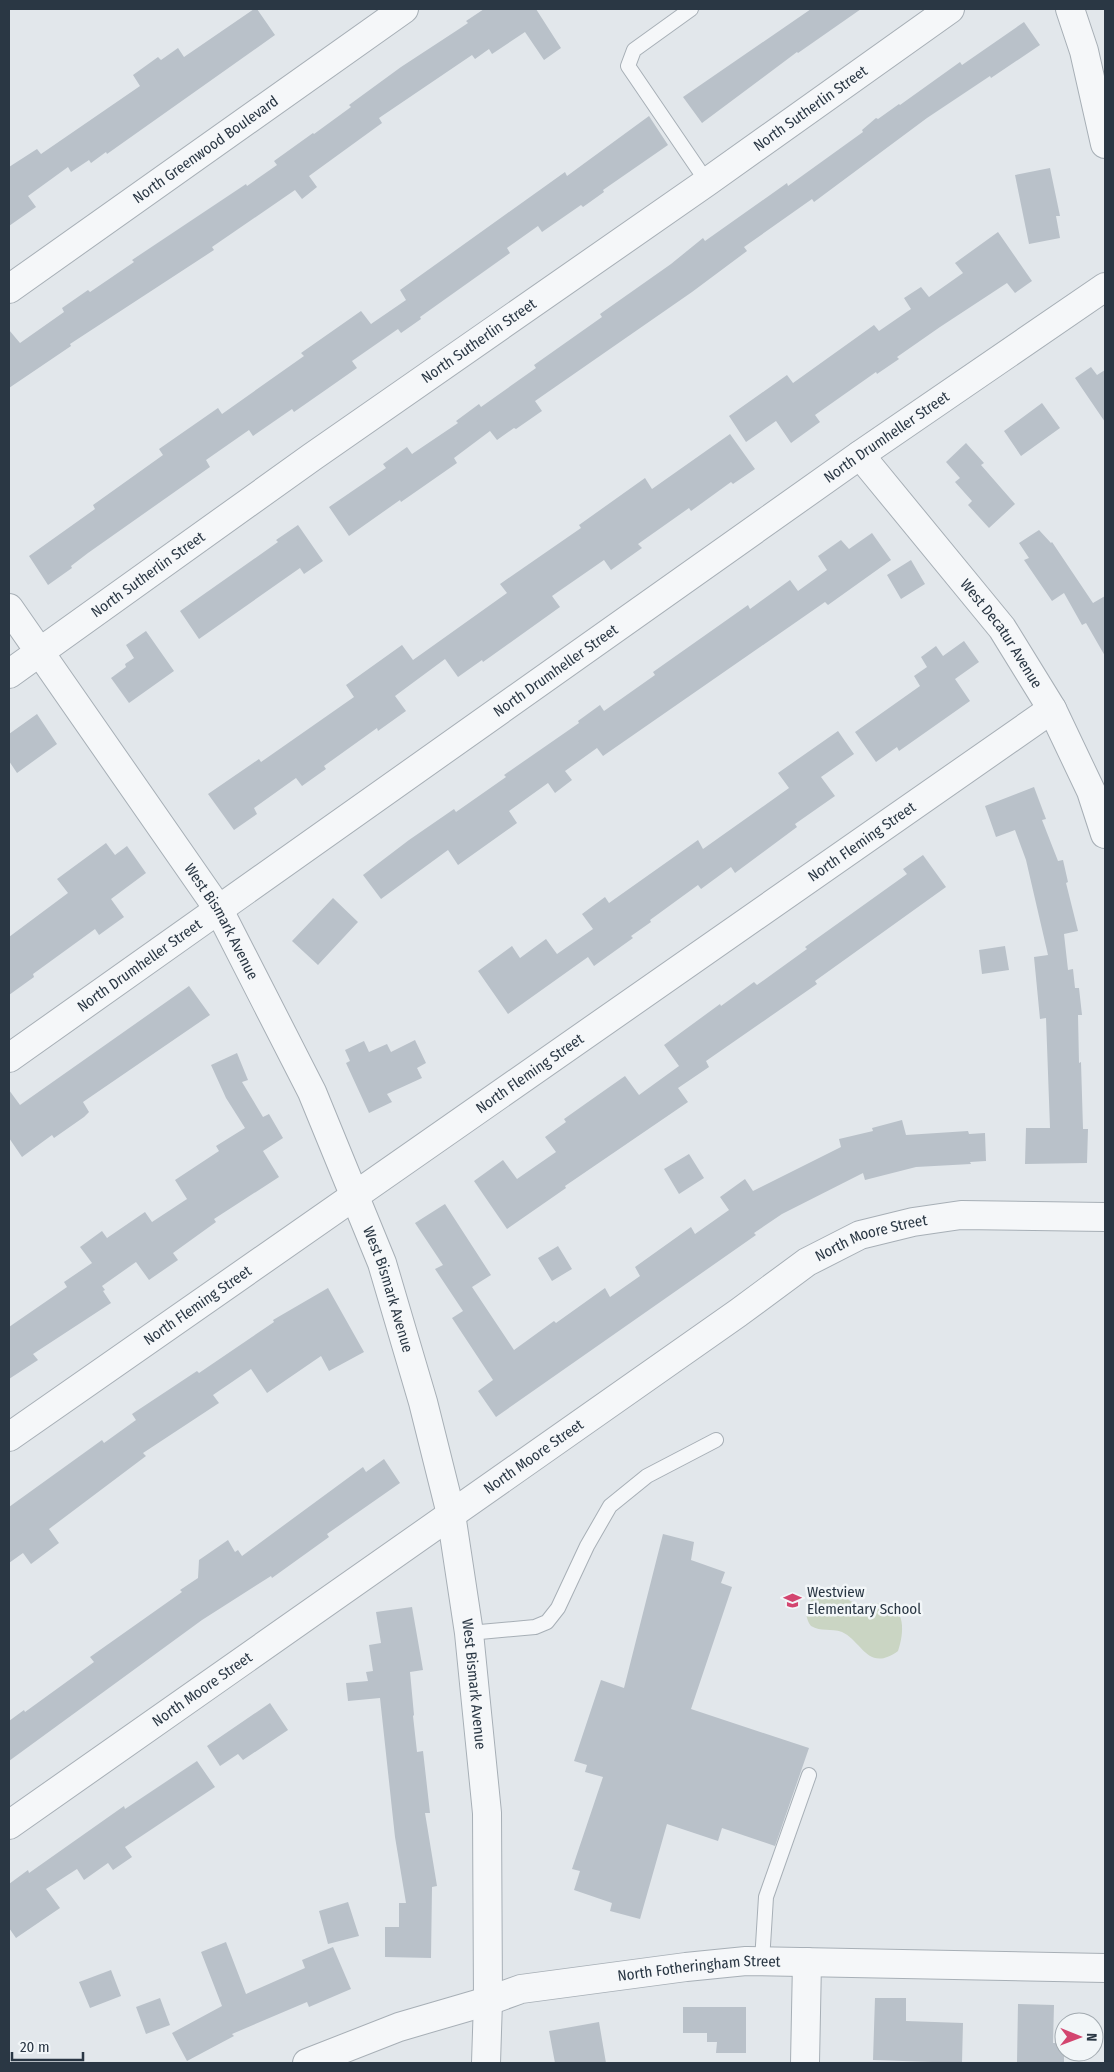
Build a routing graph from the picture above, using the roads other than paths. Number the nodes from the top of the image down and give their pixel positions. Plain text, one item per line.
1 (404, 9) edge
2 (691, 9) edge
3 (950, 9) edge
4 (1070, 9) edge
5 (1105, 144) edge
6 (707, 182) junction
7 (1105, 287) edge
8 (9, 289) edge
9 (860, 455) junction
10 (9, 608) edge
11 (40, 652) junction
12 (9, 674) edge
13 (1052, 710) junction
14 (1105, 834) edge
15 (219, 910) junction
16 (9, 1058) edge
17 (356, 1196) junction
18 (1105, 1217) edge
19 (9, 1437) edge
20 (716, 1440) dead end
21 (451, 1514) junction
22 (469, 1633) junction
23 (810, 1775) dead end
24 (9, 1824) edge
25 (762, 1961) junction
26 (807, 1962) junction
27 (1105, 1968) edge
28 (488, 2001) junction
29 (307, 2063) edge
30 (486, 2063) edge
31 (805, 2063) edge

1 - 8 street, North Greenwood Boulevard
2 - 6 lane
3 - 6 street, North Sutherlin Street
4 - 5 street
6 - 11 street, North Sutherlin Street
7 - 9 street, North Drumheller Street
9 - 13 street, West Decatur Avenue
9 - 15 street, North Drumheller Street
10 - 11 street, West Bismark Avenue
11 - 12 street, North Sutherlin Street
11 - 15 street, West Bismark Avenue
13 - 14 street, West Decatur Avenue
13 - 17 street, North Fleming Street
15 - 16 street, North Drumheller Street
15 - 17 street, West Bismark Avenue
17 - 19 street, North Fleming Street
17 - 21 street, West Bismark Avenue
18 - 21 street, North Moore Street
20 - 22 lane
21 - 22 street, West Bismark Avenue
21 - 24 street, North Moore Street
22 - 28 street, West Bismark Avenue
23 - 25 lane
25 - 26 street, North Fotheringham Street
25 - 28 street, North Fotheringham Street
26 - 27 street, North Fotheringham Street
26 - 31 street
28 - 29 street, North Fotheringham Street
28 - 30 street, West Bismark Avenue

